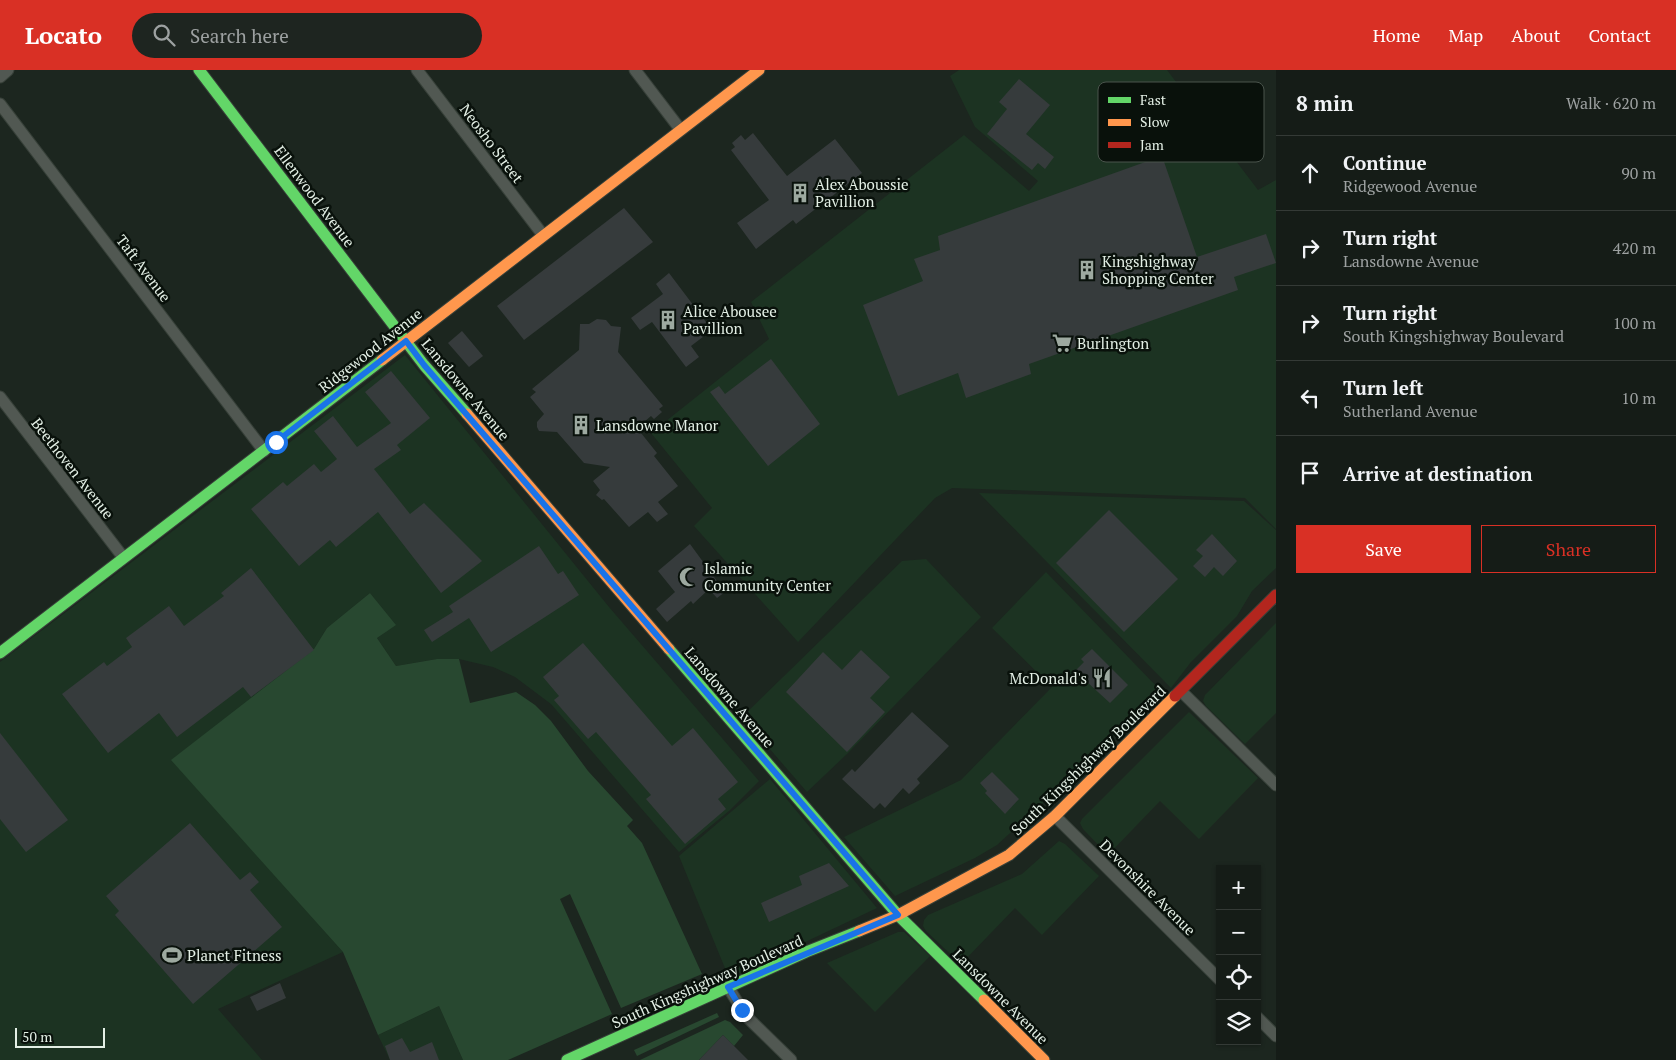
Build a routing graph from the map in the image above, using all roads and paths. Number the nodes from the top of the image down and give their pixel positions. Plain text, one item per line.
1 (8, 70) edge
2 (199, 70) edge
3 (417, 70) edge
4 (635, 70) edge
5 (759, 70) edge
6 (0, 77) edge
7 (0, 104) edge
8 (680, 130) junction
9 (543, 235) junction
10 (406, 341) junction
11 (0, 397) edge
12 (264, 451) junction
13 (123, 557) junction
14 (1276, 595) edge
15 (0, 653) edge
16 (1181, 691) junction
17 (1276, 785) edge
18 (1054, 816) junction
19 (898, 915) junction
20 (1216, 976) edge
21 (728, 987) junction
22 (1261, 1021) edge
23 (1276, 1036) edge
24 (567, 1060) edge
25 (791, 1060) edge
26 (1044, 1060) edge

1 - 6 street
2 - 10 street, Ellenwood Avenue
3 - 9 street, Neosho Street
4 - 8 street
5 - 8 street, Ridgewood Avenue
7 - 12 street, Taft Avenue
8 - 9 street, Ridgewood Avenue
9 - 10 street, Ridgewood Avenue
10 - 12 street, Ridgewood Avenue
10 - 19 street, Lansdowne Avenue
11 - 13 street, Beethoven Avenue
12 - 13 street, Ridgewood Avenue
13 - 15 street, Ridgewood Avenue
14 - 16 street, South Kingshighway Boulevard
16 - 17 street
16 - 18 street, South Kingshighway Boulevard
18 - 19 street, South Kingshighway Boulevard
18 - 20 street, Devonshire Avenue
19 - 21 street, South Kingshighway Boulevard
19 - 26 street, Lansdowne Avenue
21 - 24 street, South Kingshighway Boulevard
21 - 25 street
22 - 23 street

